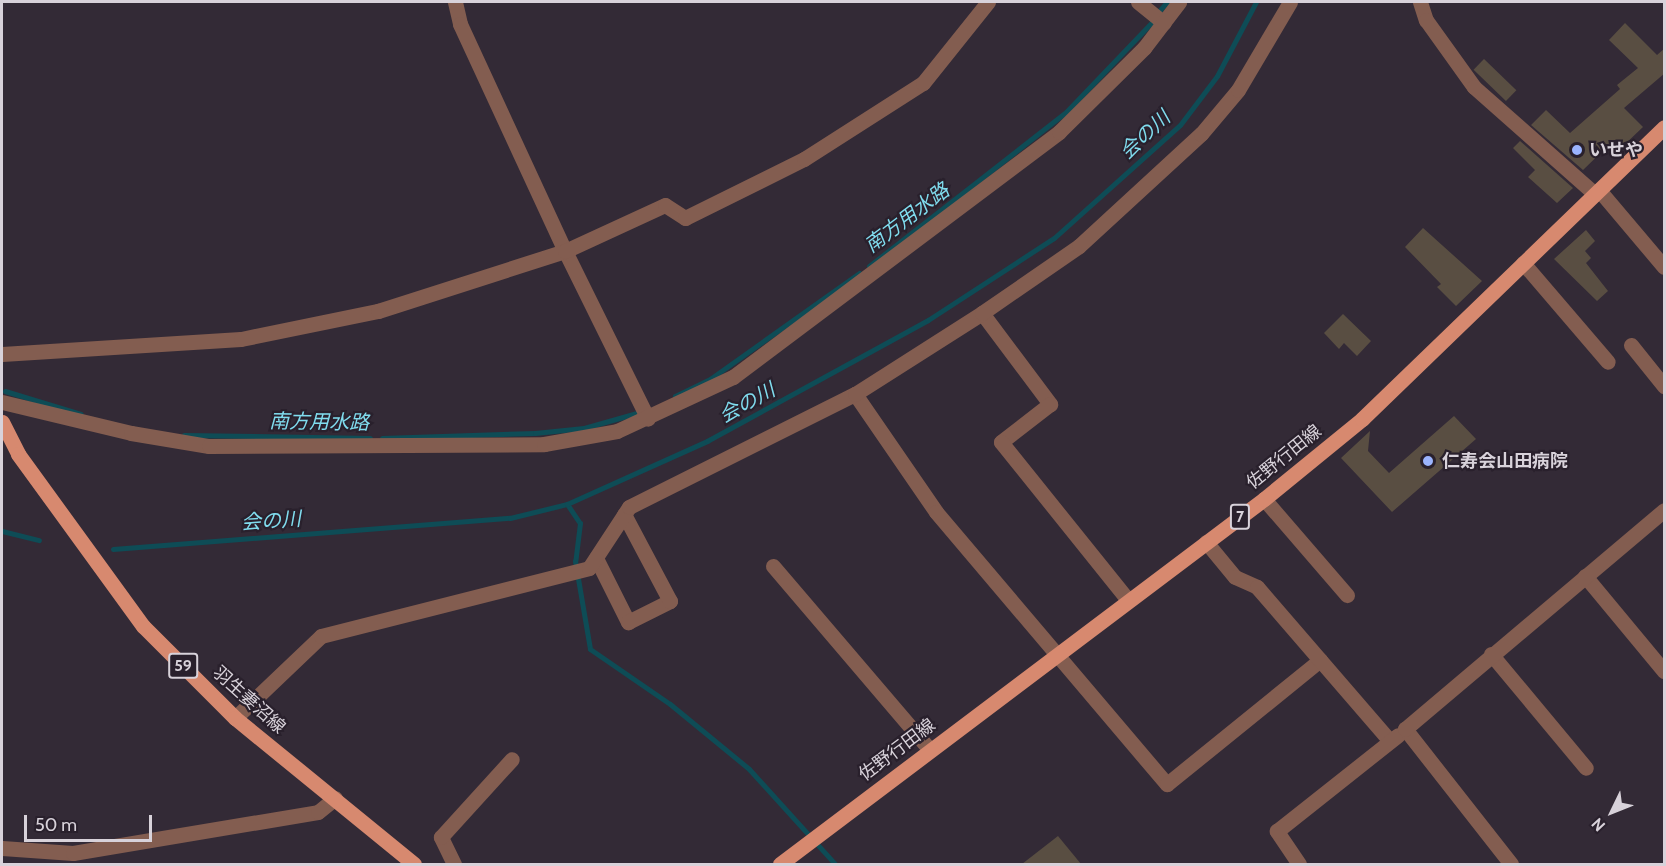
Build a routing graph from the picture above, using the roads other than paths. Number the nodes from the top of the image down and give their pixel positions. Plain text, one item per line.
1 (455, 2) edge
2 (988, 2) edge
3 (1138, 2) edge
4 (1179, 2) edge
5 (1290, 2) edge
6 (1420, 2) edge
7 (1164, 22) junction
8 (1665, 127) edge
9 (1597, 192) junction
10 (565, 251) junction
11 (1523, 263) junction
12 (1665, 267) edge
13 (982, 313) junction
14 (1631, 345) dead end
15 (2, 354) edge
16 (1608, 362) dead end
17 (1665, 386) edge
18 (855, 394) junction
19 (2, 402) edge
20 (648, 419) junction
21 (2, 422) edge
22 (1264, 499) junction
23 (1665, 510) edge
24 (624, 514) junction
25 (1206, 542) junction
26 (596, 558) junction
27 (773, 566) dead end
28 (1585, 576) junction
29 (1347, 595) dead end
30 (1128, 600) junction
31 (1057, 652) junction
32 (1491, 654) junction
33 (1320, 660) junction
34 (1665, 671) edge
35 (235, 718) junction
36 (1405, 729) junction
37 (1390, 741) junction
38 (930, 750) junction
39 (512, 759) dead end
40 (1586, 768) dead end
41 (335, 798) junction
42 (2, 848) edge
43 (414, 864) edge
44 (454, 864) edge
45 (780, 864) edge
46 (1299, 864) edge
47 (1511, 864) edge

1 - 10 street
2 - 10 street
3 - 7 street
4 - 7 street
5 - 13 street
6 - 9 street
7 - 20 street
8 - 9 main road, 佐野行田線 / 7
9 - 11 main road, 佐野行田線 / 7
9 - 12 street
10 - 15 street
10 - 20 street
11 - 16 street
11 - 22 main road, 佐野行田線 / 7
13 - 18 street
13 - 30 street
14 - 17 street
18 - 24 street
18 - 31 street
19 - 20 street
21 - 35 main road, 羽生妻沼線 / 59
22 - 25 main road, 佐野行田線 / 7
22 - 29 street
23 - 28 street
24 - 26 street
24 - 26 street
25 - 30 main road, 佐野行田線 / 7
25 - 33 street
26 - 35 street
27 - 38 street
28 - 32 street
28 - 34 street
30 - 31 main road, 佐野行田線 / 7
31 - 33 street
31 - 38 main road, 佐野行田線 / 7
32 - 36 street
32 - 40 street
33 - 37 street
35 - 41 main road, 羽生妻沼線 / 59
36 - 37 street
36 - 47 street
37 - 46 street
38 - 45 main road, 佐野行田線 / 7
39 - 44 street
41 - 42 street
41 - 43 main road, 羽生妻沼線 / 59

